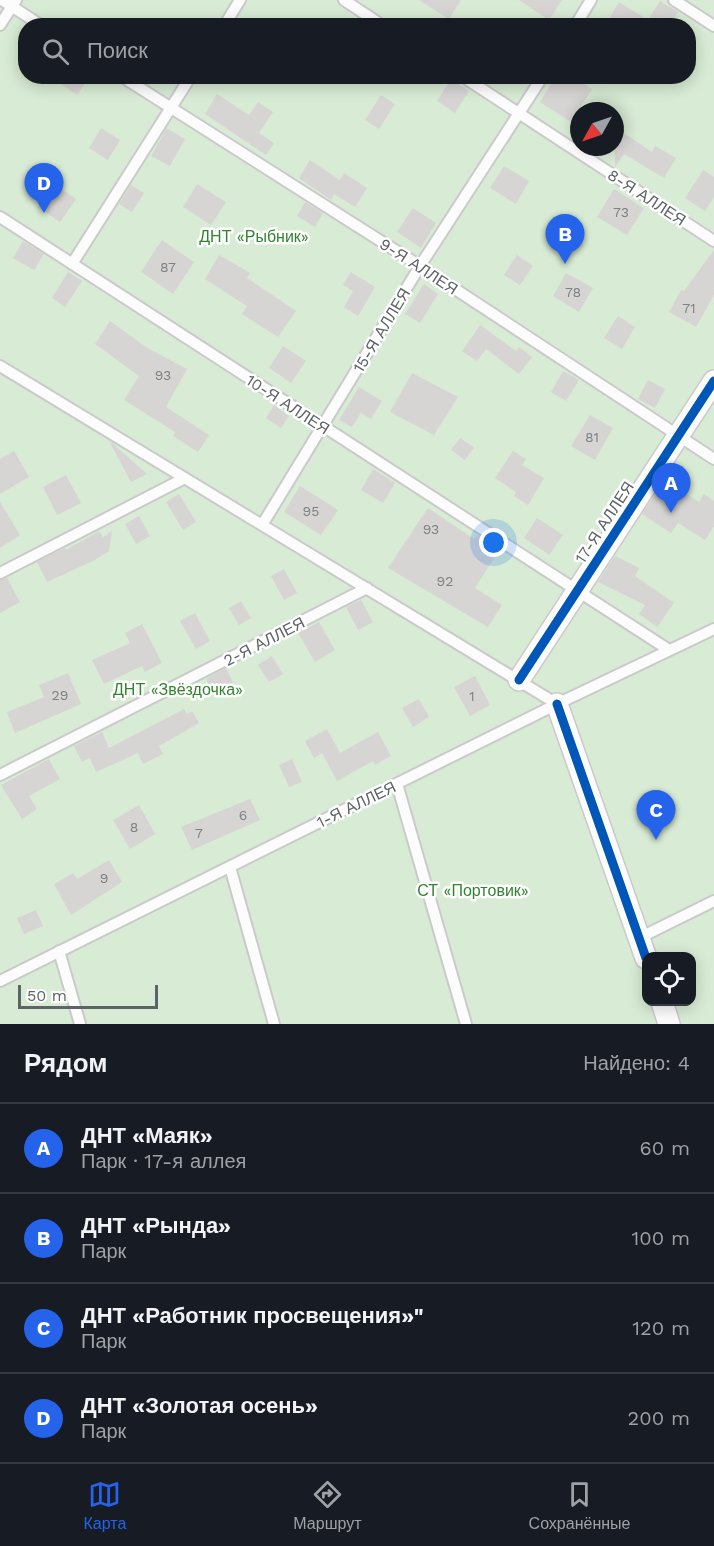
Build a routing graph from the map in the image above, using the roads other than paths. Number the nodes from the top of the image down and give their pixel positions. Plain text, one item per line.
1 (2, 0) edge
2 (240, 0) edge
3 (344, 0) edge
4 (591, 0) edge
5 (674, 0) edge
6 (14, 3) edge
7 (32, 18) edge
8 (229, 18) edge
9 (371, 18) edge
10 (580, 18) edge
11 (0, 25) edge
12 (714, 26) edge
13 (133, 84) edge
14 (186, 84) edge
15 (474, 84) edge
16 (538, 84) edge
17 (171, 109) junction
18 (519, 114) junction
19 (0, 217) edge
20 (714, 241) edge
21 (72, 264) junction
22 (420, 266) junction
23 (0, 366) edge
24 (714, 381) edge
25 (322, 426) junction
26 (678, 435) junction
27 (714, 459) edge
28 (185, 478) junction
29 (262, 525) junction
30 (0, 573) edge
31 (367, 588) junction
32 (577, 591) junction
33 (714, 629) edge
34 (669, 650) junction
35 (519, 680) junction
36 (557, 704) junction
37 (0, 775) edge
38 (397, 784) junction
39 (230, 867) junction
40 (714, 901) edge
41 (639, 938) junction
42 (59, 951) junction
43 (644, 952) edge
44 (0, 981) edge
45 (663, 1006) edge
46 (80, 1024) edge
47 (274, 1024) edge
48 (466, 1024) edge
49 (669, 1024) edge

1 - 6 lane
2 - 8 lane
3 - 9 lane
4 - 10 lane
5 - 12 lane
6 - 7 lane
6 - 11 lane
13 - 17 lane, 9-Я АЛЛЕЯ
14 - 17 lane
15 - 18 lane, 8-Я АЛЛЕЯ
16 - 18 lane, 15-Я АЛЛЕЯ
17 - 21 lane
17 - 22 lane, 9-Я АЛЛЕЯ
18 - 20 lane, 8-Я АЛЛЕЯ
18 - 22 lane, 15-Я АЛЛЕЯ
19 - 21 lane, 10-Я АЛЛЕЯ
21 - 25 lane, 10-Я АЛЛЕЯ
22 - 25 lane, 15-Я АЛЛЕЯ
22 - 26 lane, 9-Я АЛЛЕЯ
23 - 28 lane
24 - 26 street, 17-Я АЛЛЕЯ
25 - 29 lane, 15-Я АЛЛЕЯ
25 - 32 lane, 10-Я АЛЛЕЯ
26 - 27 lane, 9-Я АЛЛЕЯ
26 - 32 street, 17-Я АЛЛЕЯ
28 - 29 lane
28 - 30 lane
29 - 31 lane
31 - 35 lane
31 - 37 lane, 2-Я АЛЛЕЯ
32 - 34 lane, 10-Я АЛЛЕЯ
32 - 35 street, 17-Я АЛЛЕЯ
33 - 34 lane, 1-Я АЛЛЕЯ
34 - 36 lane, 1-Я АЛЛЕЯ
35 - 36 lane
36 - 38 lane, 1-Я АЛЛЕЯ
36 - 41 street
38 - 39 lane, 1-Я АЛЛЕЯ
38 - 48 lane
39 - 42 lane, 1-Я АЛЛЕЯ
39 - 47 lane
40 - 41 lane
41 - 43 street
42 - 44 lane, 1-Я АЛЛЕЯ
42 - 46 lane
45 - 49 street

